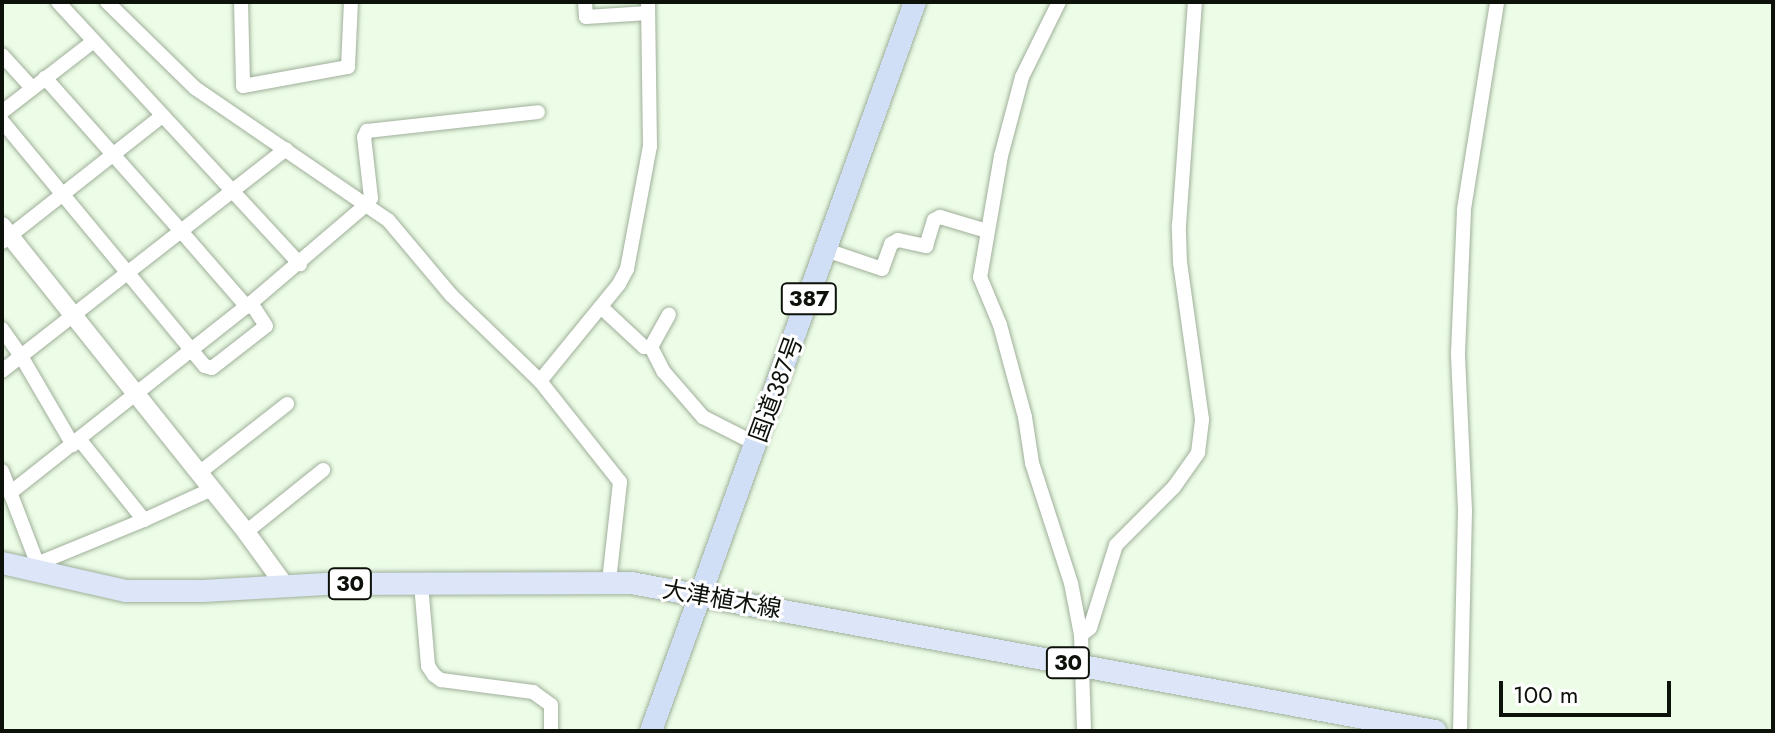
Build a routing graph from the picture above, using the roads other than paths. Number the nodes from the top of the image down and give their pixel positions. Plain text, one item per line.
1 (58, 2) edge
2 (107, 2) edge
3 (241, 2) edge
4 (351, 2) edge
5 (585, 2) edge
6 (915, 2) edge
7 (1059, 2) edge
8 (1195, 2) edge
9 (1497, 2) edge
10 (648, 8) edge
11 (94, 41) junction
12 (2, 55) edge
13 (45, 78) junction
14 (32, 88) junction
15 (2, 112) edge
16 (538, 112) dead end
17 (161, 117) junction
18 (2, 121) edge
19 (286, 149) junction
20 (112, 155) junction
21 (233, 191) junction
22 (63, 193) junction
23 (368, 203) junction
24 (181, 231) junction
25 (987, 231) junction
26 (4, 235) edge
27 (826, 250) junction
28 (300, 264) junction
29 (129, 271) junction
30 (249, 305) junction
31 (601, 307) junction
32 (73, 315) junction
33 (669, 315) dead end
34 (2, 329) edge
35 (651, 347) junction
36 (192, 349) junction
37 (21, 356) junction
38 (2, 371) edge
39 (540, 381) junction
40 (136, 396) junction
41 (287, 404) dead end
42 (77, 443) junction
43 (756, 444) junction
44 (323, 470) dead end
45 (2, 471) edge
46 (199, 473) junction
47 (212, 489) junction
48 (10, 493) junction
49 (144, 520) junction
50 (246, 532) junction
51 (2, 563) edge
52 (40, 568) junction
53 (609, 582) junction
54 (421, 584) junction
55 (286, 587) junction
56 (700, 594) junction
57 (1081, 635) junction
58 (1083, 666) junction
59 (551, 731) edge
60 (651, 731) edge
61 (1084, 731) edge
62 (1435, 731) edge
63 (1460, 731) edge

1 - 11 street
2 - 19 street
3 - 4 street
5 - 10 street
6 - 27 highway, 国道387号 / 387
7 - 25 street
8 - 57 street
9 - 63 street
10 - 31 street
11 - 13 street
11 - 17 street
12 - 14 street
13 - 14 street
13 - 20 street
14 - 15 street
16 - 23 street
17 - 20 street
17 - 21 street
18 - 22 street
19 - 21 street
19 - 23 street
20 - 22 street
20 - 24 street
21 - 24 street
21 - 28 street
22 - 26 street
22 - 29 street
23 - 28 street
23 - 39 street
24 - 29 street
24 - 30 street
25 - 27 street
25 - 57 street
26 - 32 street
27 - 43 highway, 国道387号 / 387
28 - 30 street
29 - 32 street
29 - 36 street
30 - 36 street
30 - 36 street
31 - 35 street
31 - 39 street
32 - 37 street
32 - 40 street
33 - 35 street
34 - 37 street
35 - 43 street
36 - 40 street
37 - 38 street
37 - 42 street
39 - 53 street
40 - 42 street
40 - 46 street
41 - 46 street
42 - 48 street
42 - 49 street
43 - 56 highway, 国道387号 / 387
44 - 50 street
45 - 48 street
46 - 47 street
47 - 49 street
47 - 50 street
48 - 52 street
49 - 52 street
50 - 55 street
51 - 52 main road, 大津植木線 / 30
52 - 55 main road, 大津植木線 / 30
53 - 54 main road, 大津植木線 / 30
53 - 56 main road, 大津植木線 / 30
54 - 55 main road, 大津植木線 / 30
54 - 59 street
56 - 58 main road, 大津植木線 / 30
56 - 60 highway, 国道387号 / 387
57 - 58 street
58 - 61 street
58 - 62 main road, 大津植木線 / 30

